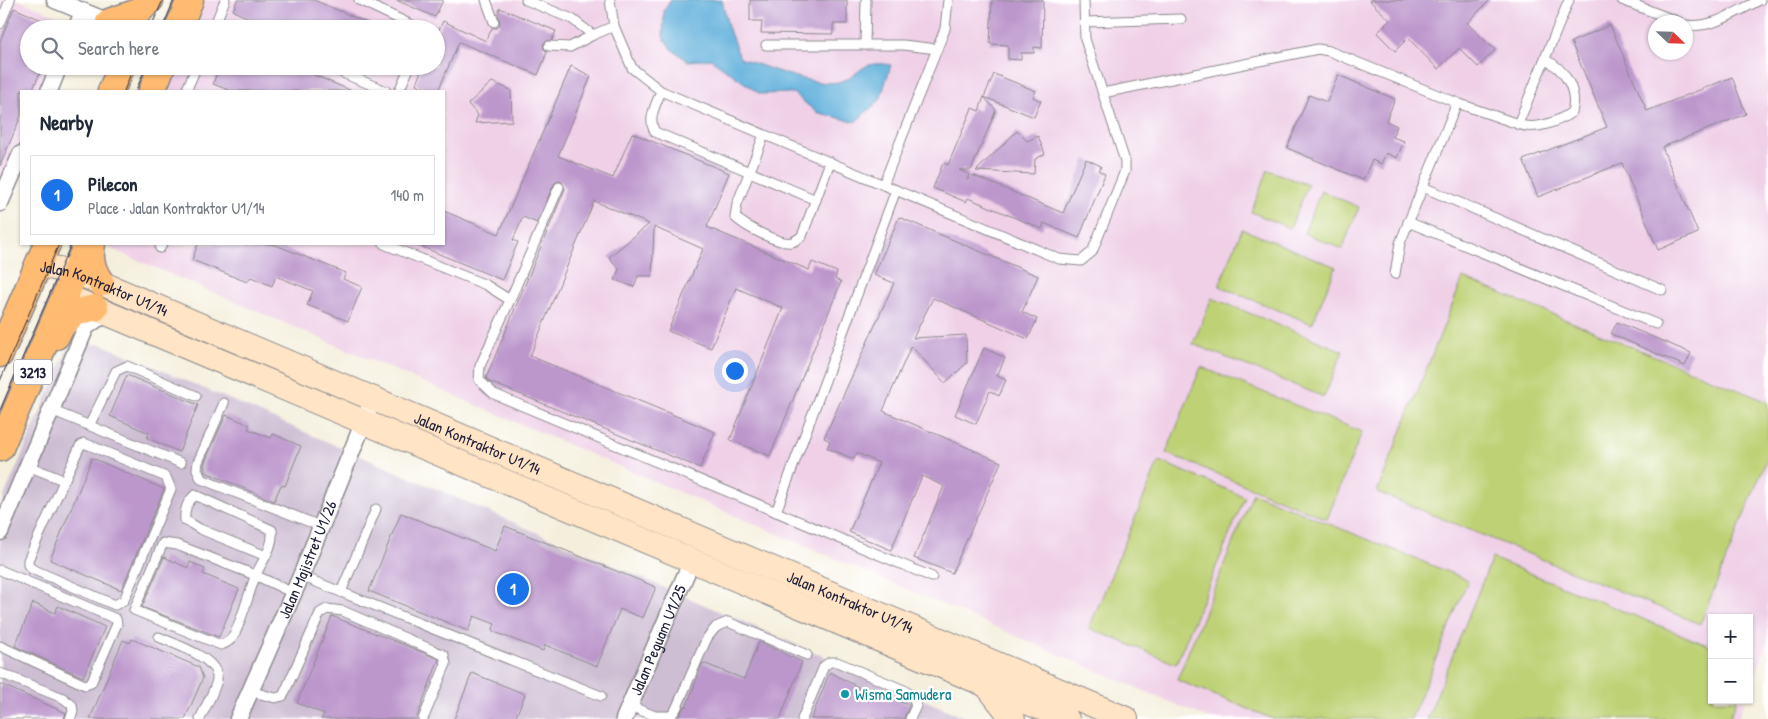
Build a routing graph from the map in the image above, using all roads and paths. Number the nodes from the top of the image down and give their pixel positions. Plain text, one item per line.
1 (10, 0) edge
2 (55, 0) edge
3 (150, 0) edge
4 (190, 0) edge
5 (225, 0) edge
6 (359, 0) edge
7 (486, 0) edge
8 (526, 0) edge
9 (610, 0) edge
10 (866, 0) edge
11 (948, 0) edge
12 (1084, 0) edge
13 (1569, 0) edge
14 (1622, 0) edge
15 (1760, 0) edge
16 (83, 12) junction
17 (1661, 15) edge
18 (1181, 19) dead end
19 (80, 20) edge
20 (100, 20) edge
21 (121, 20) edge
22 (142, 20) edge
23 (182, 20) edge
24 (217, 20) edge
25 (401, 20) edge
26 (494, 22) dead end
27 (1085, 22) junction
28 (0, 24) edge
29 (614, 26) junction
30 (1693, 26) edge
31 (593, 35) junction
32 (766, 45) dead end
33 (865, 45) junction
34 (549, 46) dead end
35 (937, 49) junction
36 (1545, 60) junction
37 (55, 75) edge
38 (118, 75) edge
39 (158, 75) edge
40 (193, 75) edge
41 (348, 75) edge
42 (406, 75) edge
43 (48, 90) edge
44 (111, 90) edge
45 (152, 90) edge
46 (186, 90) edge
47 (384, 90) edge
48 (399, 90) edge
49 (661, 91) junction
50 (1103, 93) junction
51 (1457, 103) junction
52 (1518, 124) junction
53 (764, 135) junction
54 (20, 156) edge
55 (830, 162) junction
56 (750, 171) junction
57 (884, 185) junction
58 (559, 187) dead end
59 (1423, 187) junction
60 (896, 190) junction
61 (816, 200) junction
62 (0, 203) edge
63 (1408, 222) junction
64 (87, 245) edge
65 (92, 245) edge
66 (386, 245) edge
67 (42, 255) edge
68 (1395, 274) dead end
69 (70, 284) junction
70 (1662, 290) dead end
71 (510, 300) junction
72 (102, 302) junction
73 (1656, 324) dead end
74 (2, 348) edge
75 (196, 396) dead end
76 (373, 399) junction
77 (224, 403) dead end
78 (51, 410) junction
79 (11, 422) junction
80 (364, 422) junction
81 (89, 426) junction
82 (0, 448) edge
83 (181, 463) dead end
84 (28, 466) junction
85 (63, 480) junction
86 (376, 509) dead end
87 (776, 512) junction
88 (320, 526) junction
89 (0, 532) edge
90 (266, 556) junction
91 (692, 560) junction
92 (0, 570) edge
93 (256, 575) junction
94 (301, 576) junction
95 (932, 577) dead end
96 (341, 592) junction
97 (293, 593) junction
98 (159, 637) dead end
99 (0, 646) edge
100 (807, 655) dead end
101 (0, 673) edge
102 (986, 684) junction
103 (250, 690) junction
104 (601, 696) dead end
105 (1060, 710) edge
106 (627, 713) edge
107 (70, 719) edge
108 (200, 719) edge
109 (238, 719) edge
110 (423, 719) edge
111 (802, 719) edge
112 (910, 719) edge
113 (1013, 719) edge
114 (1126, 719) edge

1 - 28 lane
2 - 16 street
3 - 21 main road
3 - 22 main road
4 - 23 main road
5 - 24 lane
6 - 25 lane
7 - 26 lane
8 - 31 lane
9 - 29 lane
10 - 33 lane
11 - 35 lane
12 - 27 lane
13 - 36 lane
14 - 17 lane
15 - 30 lane
16 - 19 street
16 - 20 street
18 - 27 lane
27 - 50 lane
29 - 31 lane
29 - 49 lane
31 - 34 lane
32 - 33 lane
33 - 35 lane
35 - 57 lane
36 - 52 lane
36 - 52 lane
37 - 43 street
38 - 44 main road
39 - 45 main road
40 - 46 lane
41 - 47 lane
42 - 48 lane
49 - 53 lane
49 - 56 lane
50 - 51 lane
50 - 60 lane
51 - 52 lane
51 - 59 lane
53 - 55 lane
53 - 56 lane
54 - 62 street
55 - 57 lane
55 - 61 lane
56 - 61 lane
56 - 61 lane
57 - 60 lane
58 - 71 lane
59 - 63 lane
59 - 70 lane
60 - 87 lane
63 - 68 lane
63 - 73 lane
64 - 69 main road, 3213
65 - 72 main road
66 - 71 lane
67 - 69 street, Jalan Kontraktor U1/14
67 - 74 main road, 3213
69 - 72 street, Jalan Kontraktor U1/14
69 - 79 main road, 3213
71 - 87 lane
72 - 76 street, Jalan Kontraktor U1/14
72 - 78 street
72 - 79 main road
72 - 80 street, Jalan Kontraktor U1/14
75 - 81 lane
76 - 80 street, Jalan Majistret U1/26
76 - 105 street, Jalan Kontraktor U1/14
77 - 88 lane
78 - 81 lane
78 - 84 street
79 - 82 main road, 3213
80 - 88 street, Jalan Majistret U1/26
80 - 91 street, Jalan Kontraktor U1/14
81 - 83 lane
84 - 85 lane
84 - 89 street
85 - 85 lane
86 - 96 lane
87 - 95 lane
88 - 94 street, Jalan Majistret U1/26
90 - 90 lane
90 - 93 lane
91 - 102 street, Jalan Kontraktor U1/14
91 - 106 street, Jalan Peguam U1/25
92 - 99 lane
93 - 93 lane
93 - 97 lane
94 - 96 lane
94 - 97 street, Jalan Majistret U1/26
96 - 104 lane
97 - 103 street, Jalan Majistret U1/26
98 - 108 lane
100 - 106 lane
101 - 107 lane
102 - 105 street, Jalan Kontraktor U1/14
102 - 113 street
103 - 109 street, Jalan Majistret U1/26
103 - 110 lane
105 - 114 street, Jalan Kontraktor U1/14
111 - 112 lane

